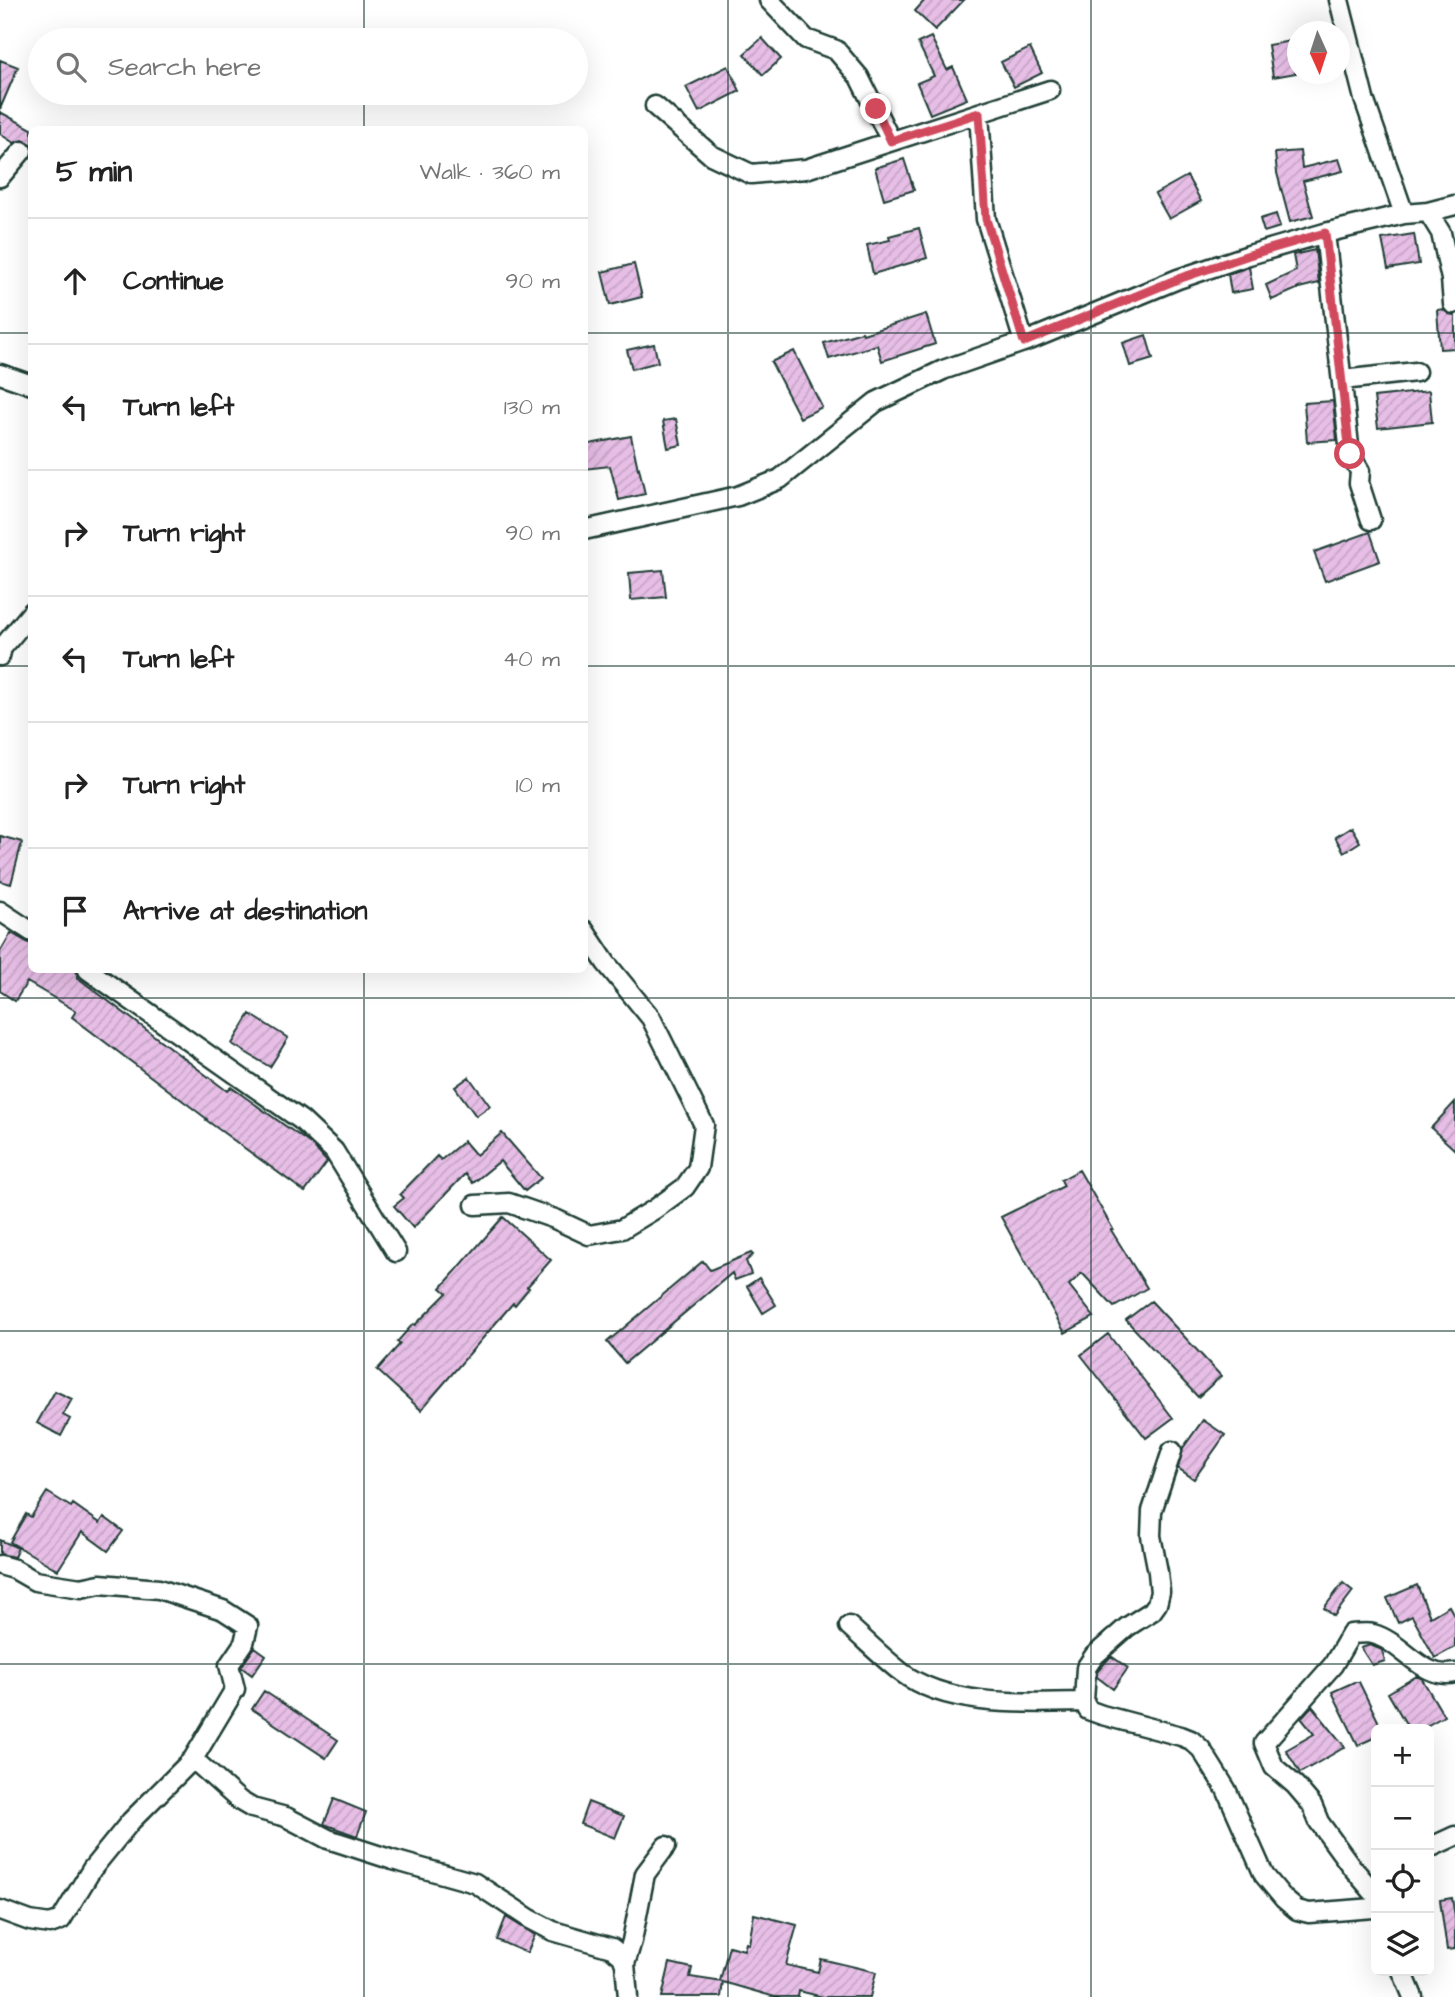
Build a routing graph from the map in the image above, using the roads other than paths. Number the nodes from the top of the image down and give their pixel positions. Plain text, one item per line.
1 (769, 0) edge
2 (1339, 0) edge
3 (1050, 89) dead end
4 (655, 106) dead end
5 (979, 113) junction
6 (891, 141) junction
7 (22, 151) dead end
8 (0, 177) edge
9 (1455, 205) edge
10 (1428, 212) junction
11 (1404, 214) junction
12 (1325, 233) junction
13 (1453, 304) dead end
14 (1024, 342) junction
15 (1416, 372) dead end
16 (0, 374) edge
17 (1342, 380) junction
18 (28, 384) edge
19 (1371, 520) dead end
20 (588, 529) edge
21 (28, 617) edge
22 (0, 656) edge
23 (0, 911) edge
24 (28, 929) edge
25 (588, 936) edge
26 (92, 973) edge
27 (475, 1205) dead end
28 (396, 1252) dead end
29 (1172, 1451) dead end
30 (0, 1565) edge
31 (849, 1626) dead end
32 (1455, 1673) edge
33 (1084, 1702) junction
34 (193, 1759) junction
35 (1455, 1836) edge
36 (666, 1846) dead end
37 (1434, 1846) edge
38 (1371, 1893) edge
39 (1371, 1899) edge
40 (0, 1910) edge
41 (625, 1964) junction
42 (1404, 1976) edge
43 (628, 1997) edge
44 (1413, 1997) edge

1 - 6 street
2 - 11 street
3 - 5 street
4 - 6 street
5 - 6 street
5 - 14 street
7 - 8 street
9 - 10 street
10 - 11 street
10 - 13 street
11 - 12 street
12 - 14 street
12 - 17 street
14 - 20 street
15 - 17 street
16 - 18 street
17 - 19 street
21 - 22 street
23 - 24 street
25 - 27 street
26 - 28 street
29 - 33 street
30 - 34 street
31 - 33 street
32 - 38 street
33 - 39 street
34 - 40 street
34 - 41 street
35 - 37 street
36 - 41 street
41 - 43 street
42 - 44 street

